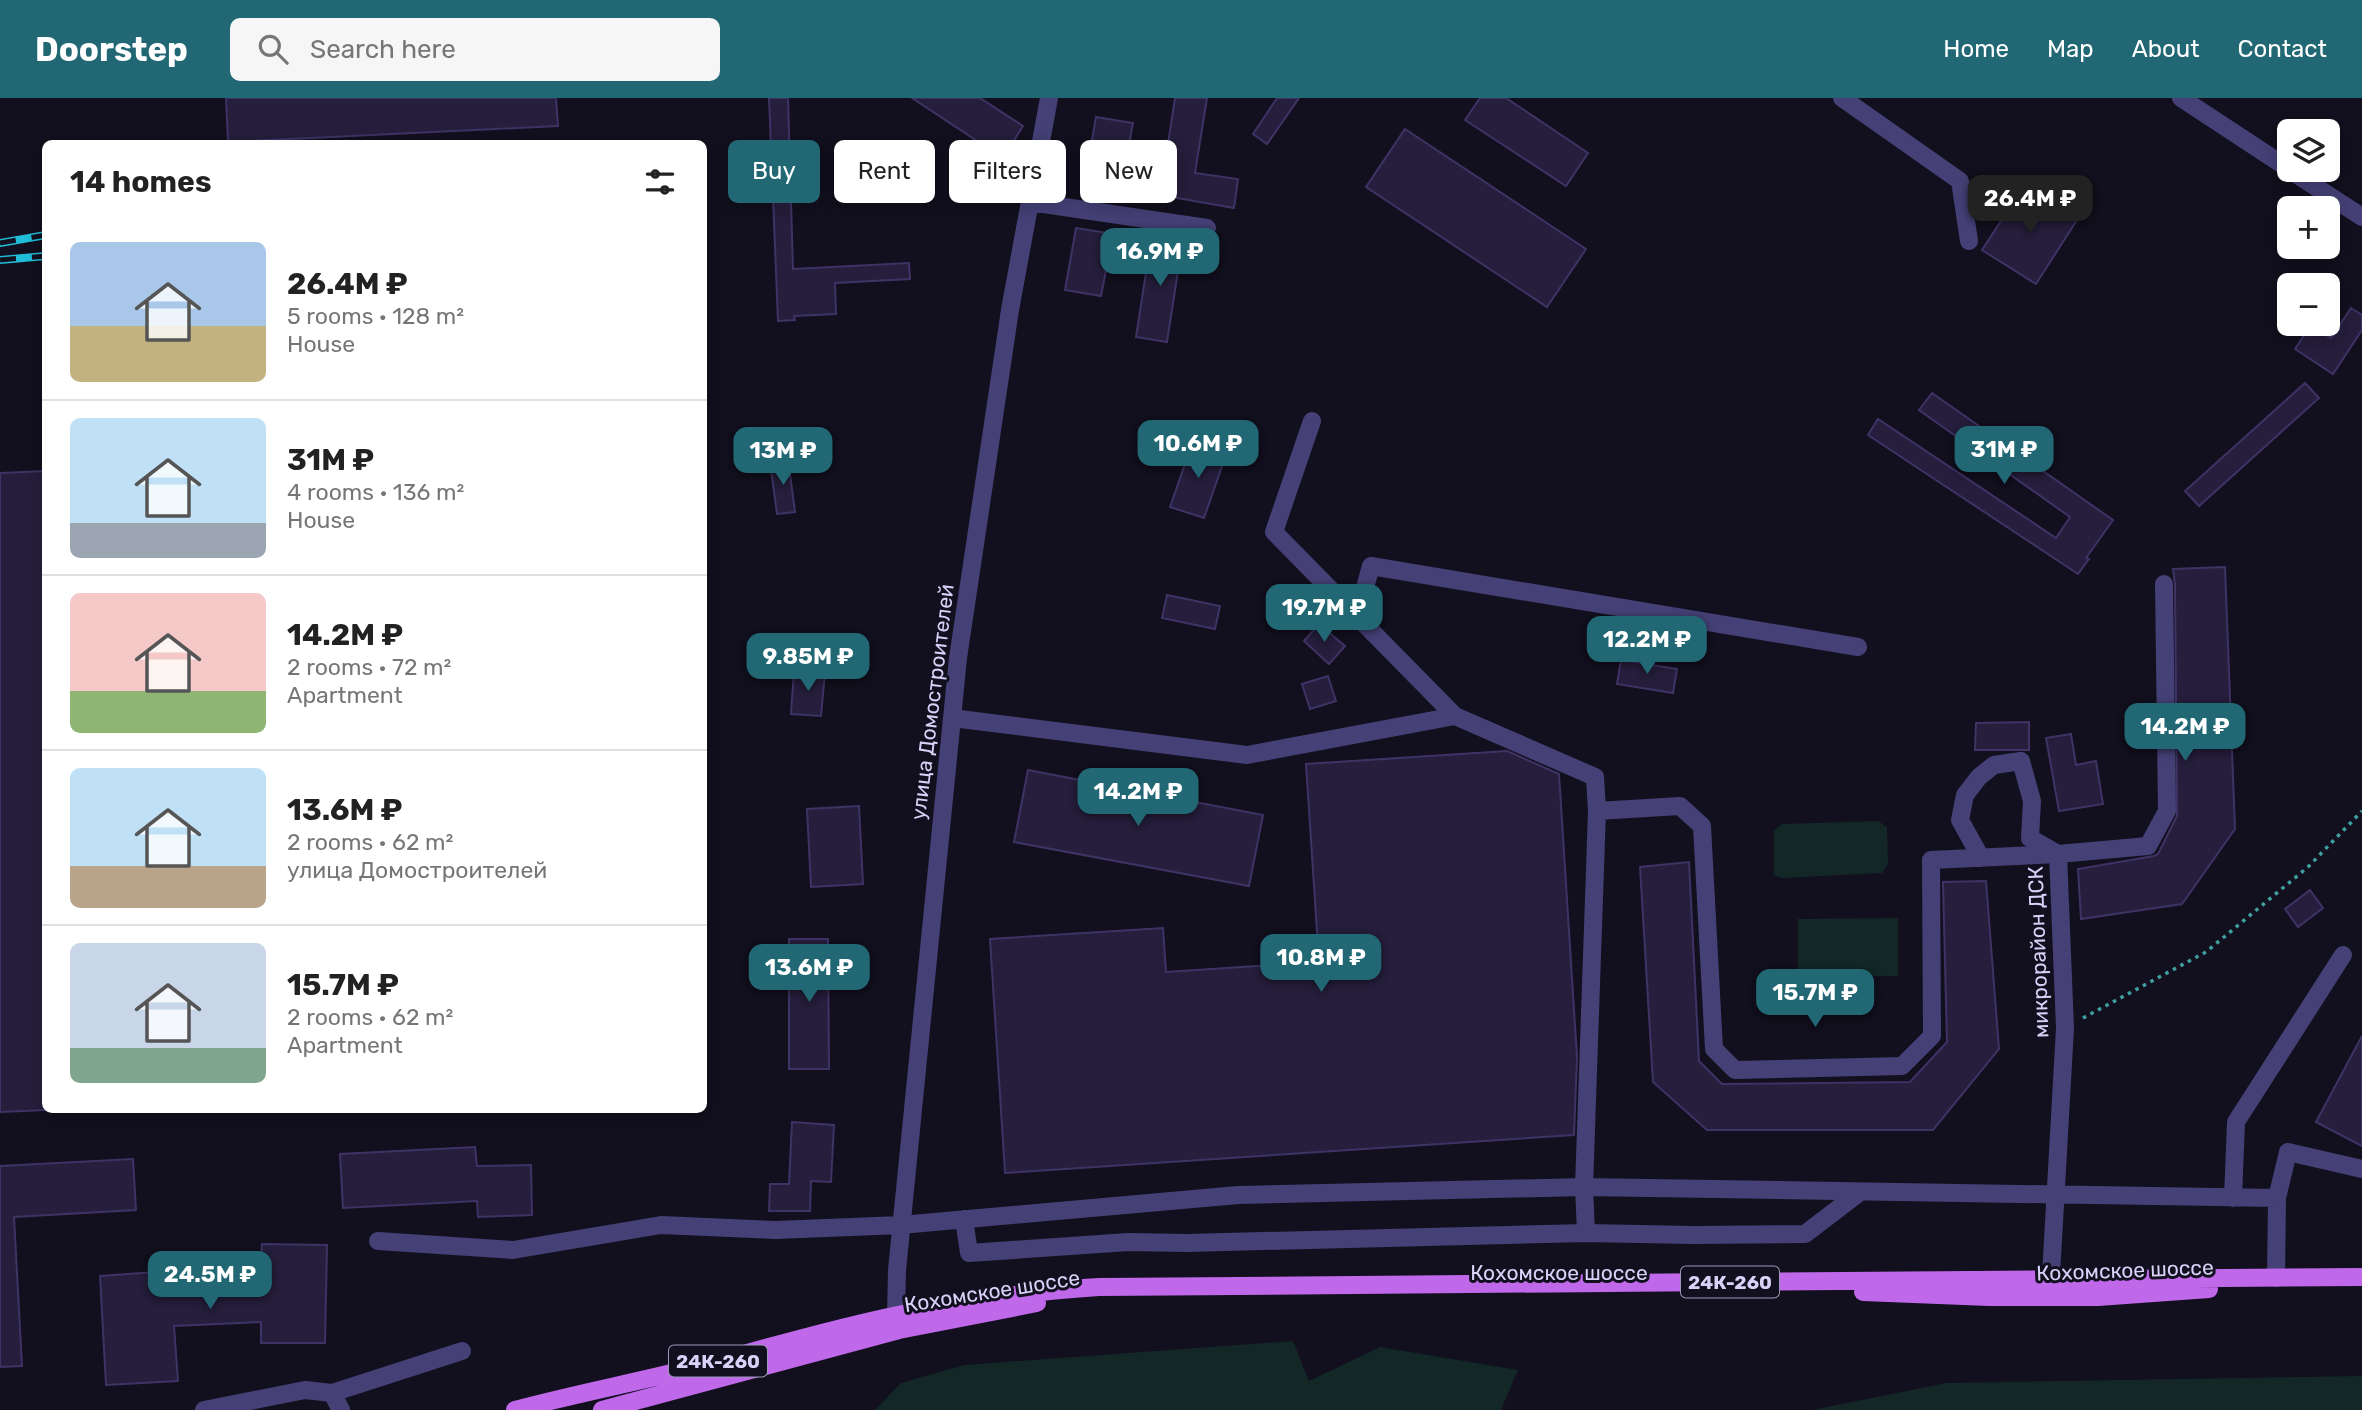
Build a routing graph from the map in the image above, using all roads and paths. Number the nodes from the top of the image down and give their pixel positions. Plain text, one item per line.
1 (1049, 98) edge
2 (1842, 98) edge
3 (2181, 98) edge
4 (1041, 140) edge
5 (2277, 161) edge
6 (2310, 182) edge
7 (1030, 203) edge
8 (1037, 203) edge
9 (2362, 217) edge
10 (1207, 228) dead end
11 (1969, 241) dead end
12 (1312, 421) dead end
13 (2164, 584) dead end
14 (1357, 616) junction
15 (1858, 647) dead end
16 (1455, 716) junction
17 (952, 718) junction
18 (1597, 811) junction
19 (2362, 811) edge
20 (2057, 854) junction
21 (1981, 858) junction
22 (2343, 955) dead end
23 (2065, 1028) junction
24 (2362, 1169) edge
25 (1584, 1188) junction
26 (1860, 1192) junction
27 (2057, 1196) junction
28 (2233, 1198) junction
29 (2277, 1198) junction
30 (964, 1219) junction
31 (901, 1225) junction
32 (1586, 1233) junction
33 (378, 1241) dead end
34 (2362, 1277) edge
35 (2276, 1278) junction
36 (2362, 1286) edge
37 (2050, 1287) junction
38 (898, 1323) junction
39 (461, 1352) dead end
40 (332, 1393) junction
41 (204, 1410) edge
42 (341, 1410) edge
43 (515, 1410) edge
44 (602, 1410) edge

1 - 4 street, улица Домостроителей
2 - 11 street
3 - 5 street
6 - 9 street
7 - 17 street, улица Домостроителей
8 - 10 street
12 - 14 street
13 - 20 street
14 - 15 street
14 - 16 street
16 - 17 street
16 - 18 street
17 - 31 street, улица Домостроителей
18 - 21 street
18 - 25 street
19 - 23 path
20 - 21 street
20 - 21 street, микрорайон ДСК
20 - 23 street, микрорайон ДСК
22 - 28 street
23 - 27 street, микрорайон ДСК
24 - 29 street
25 - 26 street
25 - 30 street
25 - 32 street
26 - 27 street
26 - 32 street
27 - 28 street
27 - 37 street, микрорайон ДСК
28 - 29 street
29 - 35 street
30 - 31 street
30 - 32 street
31 - 33 street
31 - 38 street, улица Домостроителей
34 - 35 main road, Кохомское шоссе / 24К-260
35 - 37 main road, Кохомское шоссе / 24К-260
36 - 37 main road, Кохомское шоссе / 24К-260
37 - 38 main road, Кохомское шоссе / 24К-260
38 - 43 main road, 24К-260
38 - 44 main road
39 - 40 street
40 - 41 street
40 - 42 street

